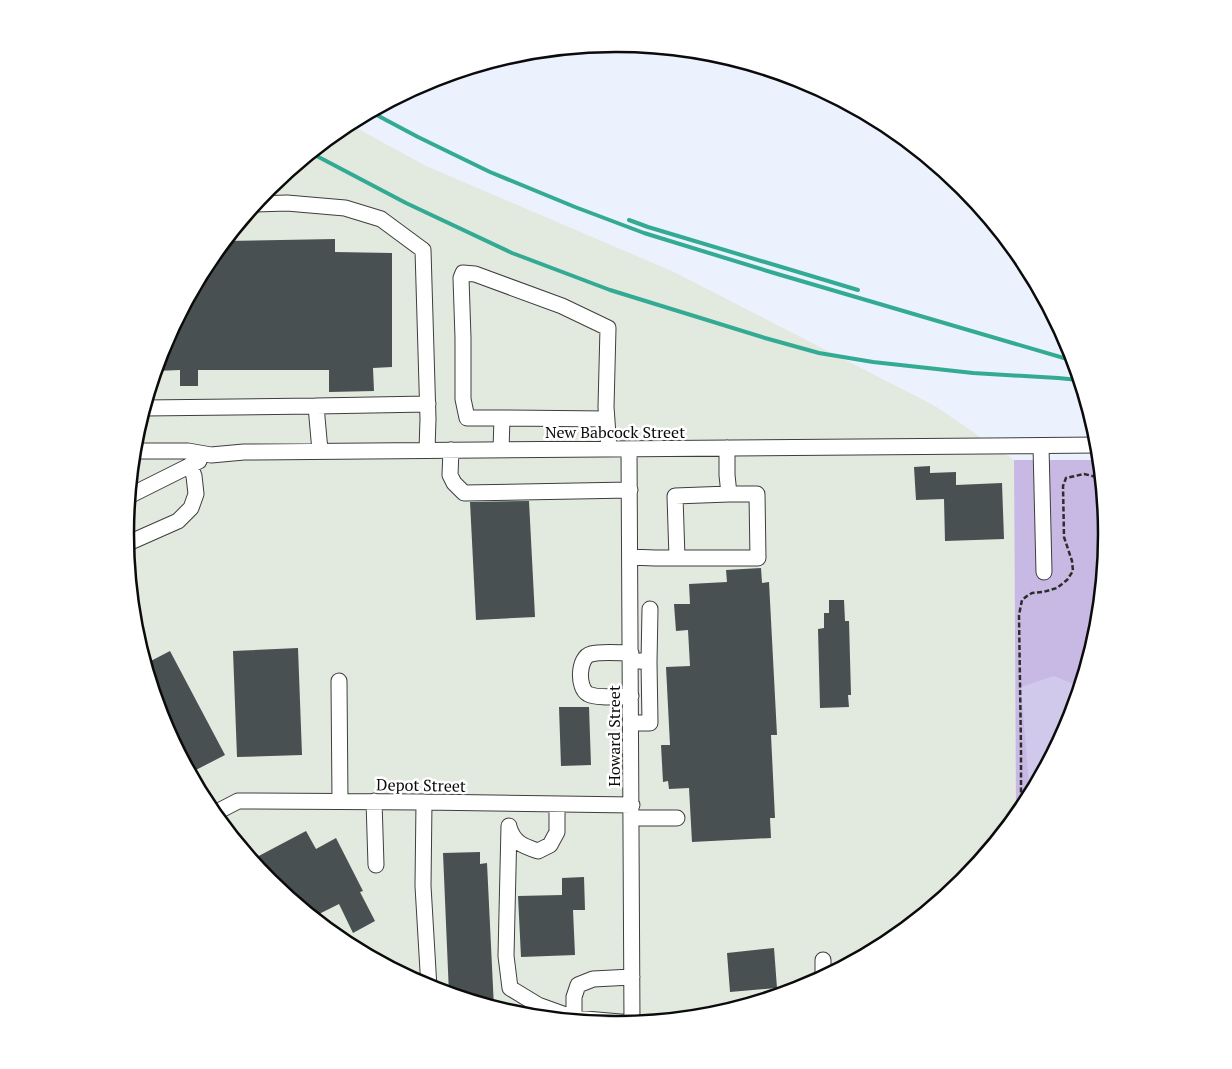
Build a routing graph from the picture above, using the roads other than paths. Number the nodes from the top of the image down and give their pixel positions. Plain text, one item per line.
1 (266, 204) edge
2 (428, 404) junction
3 (316, 406) junction
4 (151, 408) edge
5 (502, 418) junction
6 (607, 419) junction
7 (1090, 445) edge
8 (1041, 446) junction
9 (727, 448) junction
10 (609, 449) junction
11 (630, 449) junction
12 (427, 450) junction
13 (451, 450) junction
14 (501, 450) junction
15 (141, 451) edge
16 (320, 451) junction
17 (211, 455) junction
18 (190, 465) junction
19 (630, 490) junction
20 (136, 492) edge
21 (729, 494) junction
22 (134, 540) edge
23 (630, 557) junction
24 (677, 558) junction
25 (1044, 572) dead end
26 (650, 609) dead end
27 (631, 657) junction
28 (649, 662) junction
29 (339, 681) dead end
30 (631, 696) junction
31 (631, 723) junction
32 (340, 801) junction
33 (374, 802) junction
34 (424, 802) junction
35 (508, 803) junction
36 (557, 804) junction
37 (221, 810) edge
38 (632, 812) junction
39 (676, 818) dead end
40 (509, 826) junction
41 (376, 865) dead end
42 (823, 960) dead end
43 (823, 970) edge
44 (632, 977) junction
45 (429, 978) edge
46 (557, 1012) edge
47 (574, 1014) edge
48 (632, 1016) edge

1 - 2 street
2 - 3 street
2 - 12 street
3 - 4 street
3 - 16 street
5 - 6 street
5 - 6 street
5 - 14 street
6 - 10 street
7 - 8 street, New Babcock Street
8 - 9 street, New Babcock Street
8 - 25 street
9 - 11 street, New Babcock Street
9 - 21 street
10 - 11 street, New Babcock Street
10 - 14 street, New Babcock Street
11 - 19 street, Howard Street
12 - 13 street, New Babcock Street
12 - 16 street, New Babcock Street
13 - 14 street, New Babcock Street
13 - 19 street
15 - 17 street, New Babcock Street
16 - 17 street, New Babcock Street
17 - 18 street
18 - 20 street
18 - 22 street
19 - 23 street, Howard Street
21 - 24 street
21 - 24 street
23 - 24 street
23 - 27 street, Howard Street
26 - 28 street
27 - 28 street
27 - 30 street, Howard Street
27 - 30 street
28 - 31 street
29 - 32 street
30 - 31 street, Howard Street
31 - 38 street, Howard Street
32 - 33 street, Depot Street
32 - 37 street, Depot Street
33 - 34 street, Depot Street
33 - 41 street
34 - 35 street, Depot Street
34 - 45 street
35 - 36 street, Depot Street
35 - 40 street
36 - 38 street, Depot Street
36 - 40 street
38 - 39 street, Depot Street
38 - 44 street, Howard Street
40 - 46 street
42 - 43 street
44 - 47 street
44 - 48 street, Howard Street

